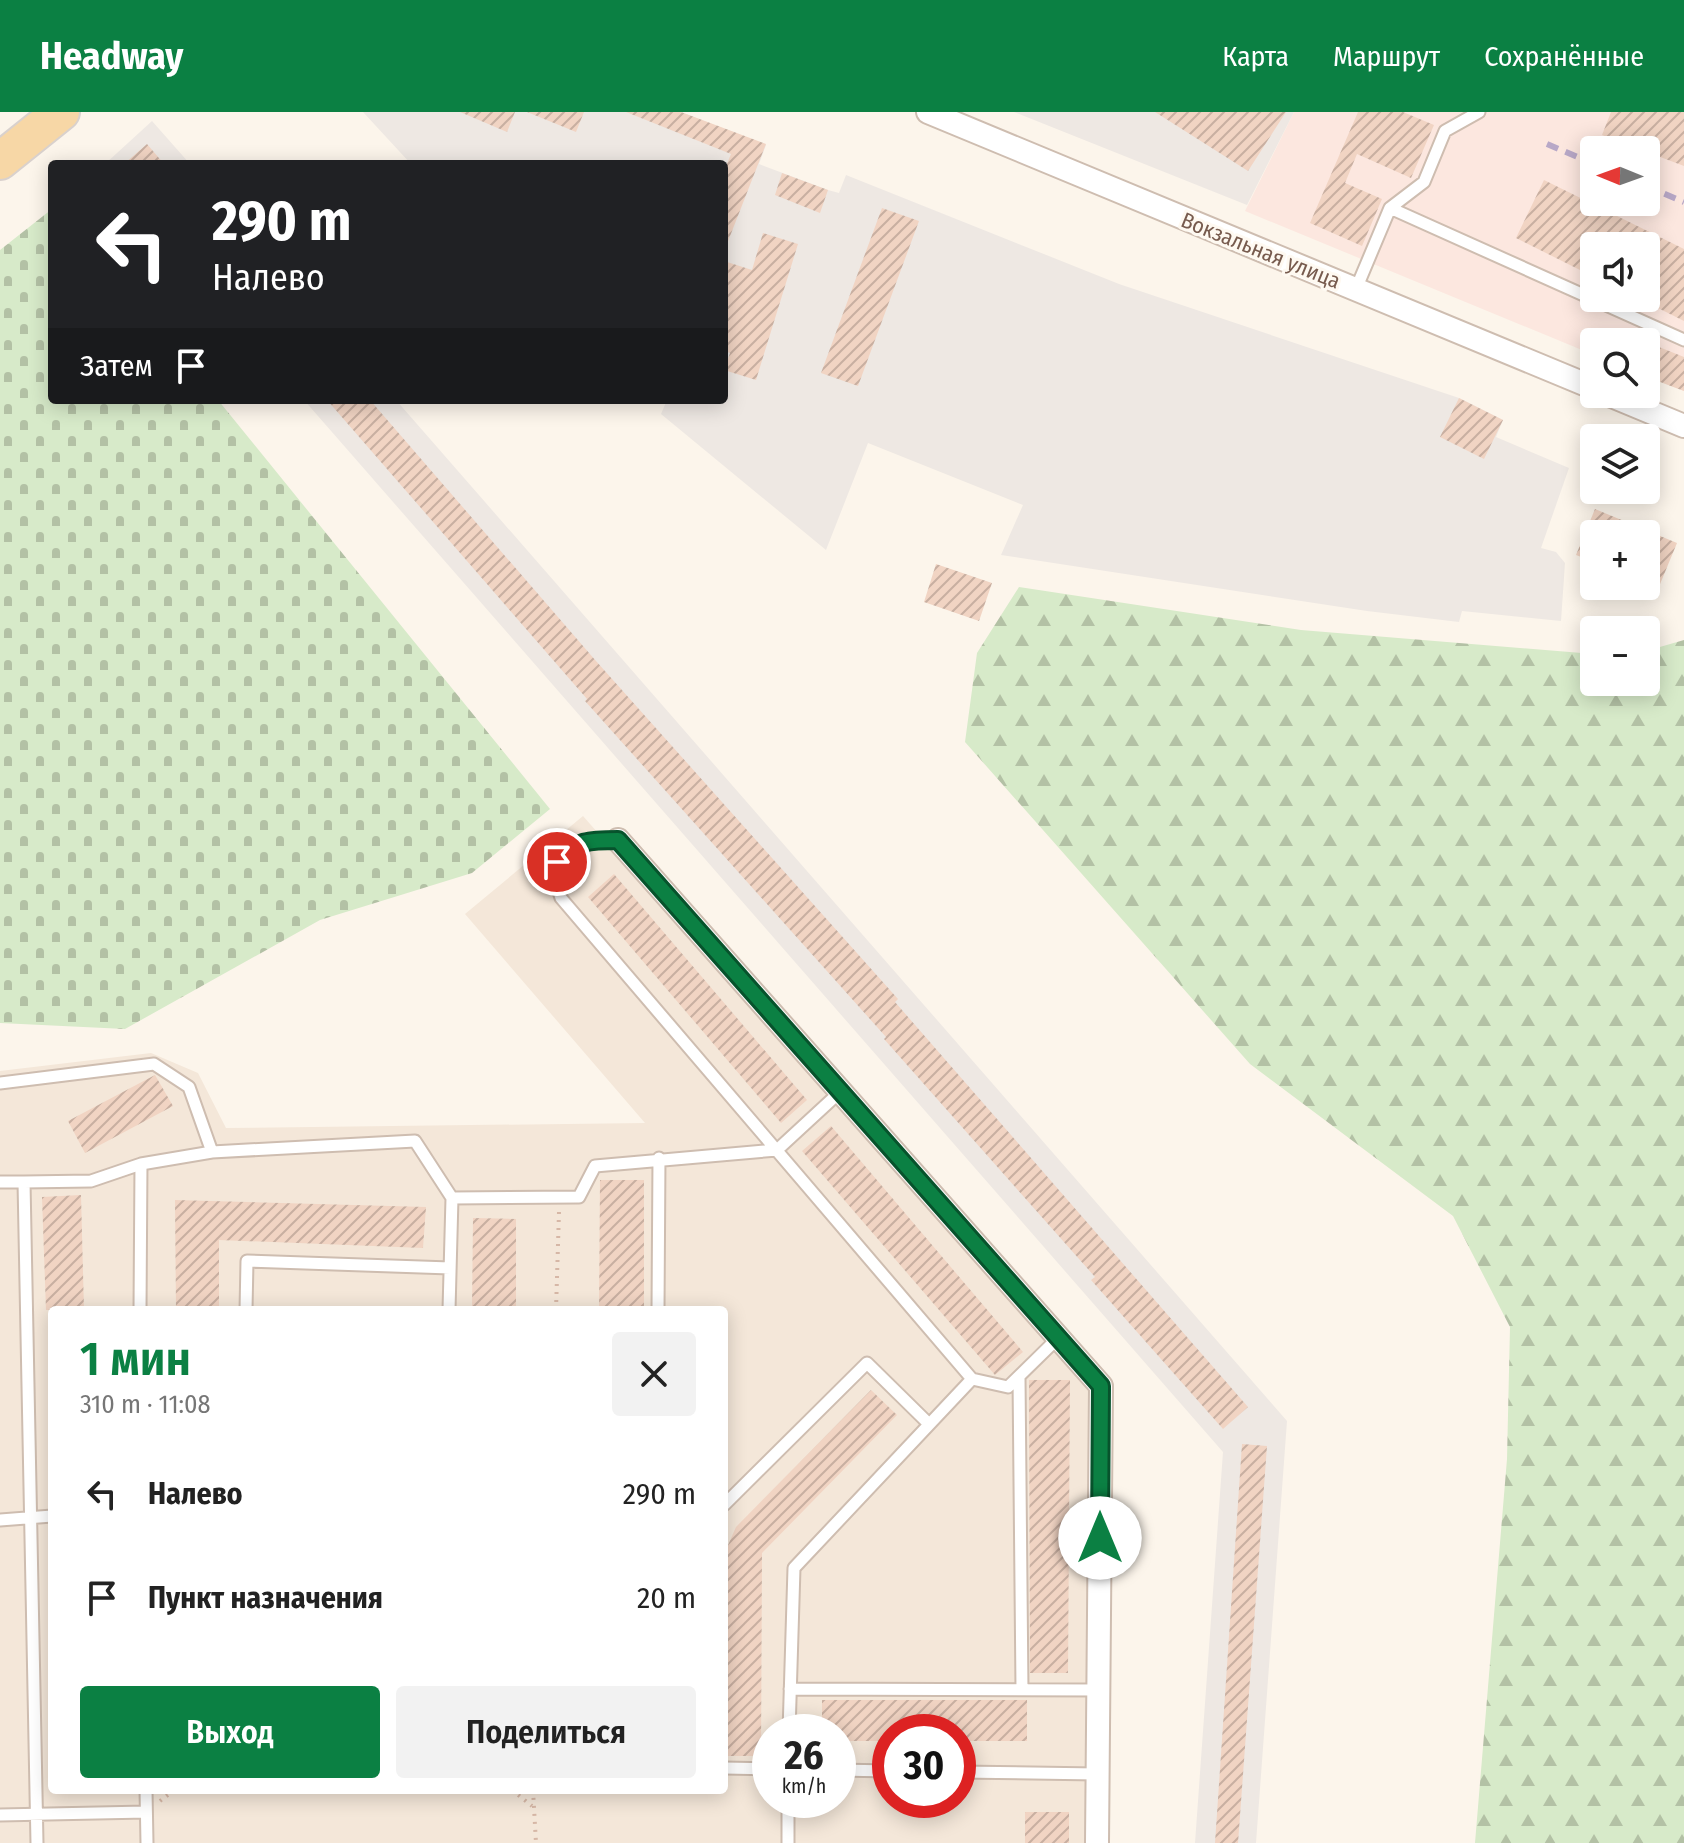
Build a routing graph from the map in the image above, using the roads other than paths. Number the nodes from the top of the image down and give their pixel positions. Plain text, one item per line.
1 (61, 112) edge
2 (928, 112) edge
3 (1479, 112) edge
4 (0, 161) edge
5 (1390, 208) junction
6 (1356, 289) junction
7 (1684, 340) edge
8 (1580, 382) edge
9 (1641, 408) edge
10 (1684, 426) edge
11 (618, 840) joint
12 (0, 1083) edge
13 (841, 1091) junction
14 (777, 1150) junction
15 (212, 1152) junction
16 (659, 1158) junction
17 (141, 1164) junction
18 (0, 1182) edge
19 (24, 1182) junction
20 (452, 1198) junction
21 (450, 1268) junction
22 (140, 1306) edge
23 (246, 1306) edge
24 (449, 1306) edge
25 (658, 1306) edge
26 (1059, 1337) junction
27 (1019, 1377) junction
28 (972, 1379) junction
29 (928, 1423) junction
30 (728, 1501) edge
31 (33, 1516) junction
32 (48, 1516) edge
33 (0, 1520) edge
34 (790, 1689) junction
35 (1022, 1690) junction
36 (1099, 1690) junction
37 (789, 1714) edge
38 (728, 1768) edge
39 (752, 1769) edge
40 (976, 1772) edge
41 (1097, 1774) junction
42 (146, 1794) edge
43 (146, 1812) junction
44 (0, 1815) edge
45 (37, 1815) junction
46 (788, 1818) edge
47 (37, 1843) edge
48 (147, 1843) edge
49 (788, 1843) edge
50 (1097, 1843) edge

1 - 4 main road
2 - 6 street, Вокзальная улица
3 - 5 lane
5 - 6 lane
5 - 7 lane
6 - 8 street, Вокзальная улица
9 - 10 street
11 - 13 street
11 - 14 lane
12 - 15 lane
13 - 14 lane
13 - 26 street
14 - 16 lane
14 - 28 lane
15 - 17 lane
15 - 20 lane
16 - 20 lane
16 - 25 lane
17 - 19 lane
17 - 22 lane
18 - 19 lane
19 - 31 lane
20 - 21 lane
21 - 23 lane
21 - 24 lane
26 - 27 lane
26 - 36 street
27 - 28 lane
27 - 35 lane
28 - 29 lane
29 - 30 lane
29 - 34 lane
31 - 32 lane
31 - 33 lane
31 - 45 lane
34 - 35 lane
34 - 37 lane
35 - 36 lane
36 - 41 street
38 - 39 lane
40 - 41 lane
41 - 50 street
42 - 43 lane
43 - 45 lane
43 - 48 lane
44 - 45 lane
45 - 47 lane
46 - 49 lane

